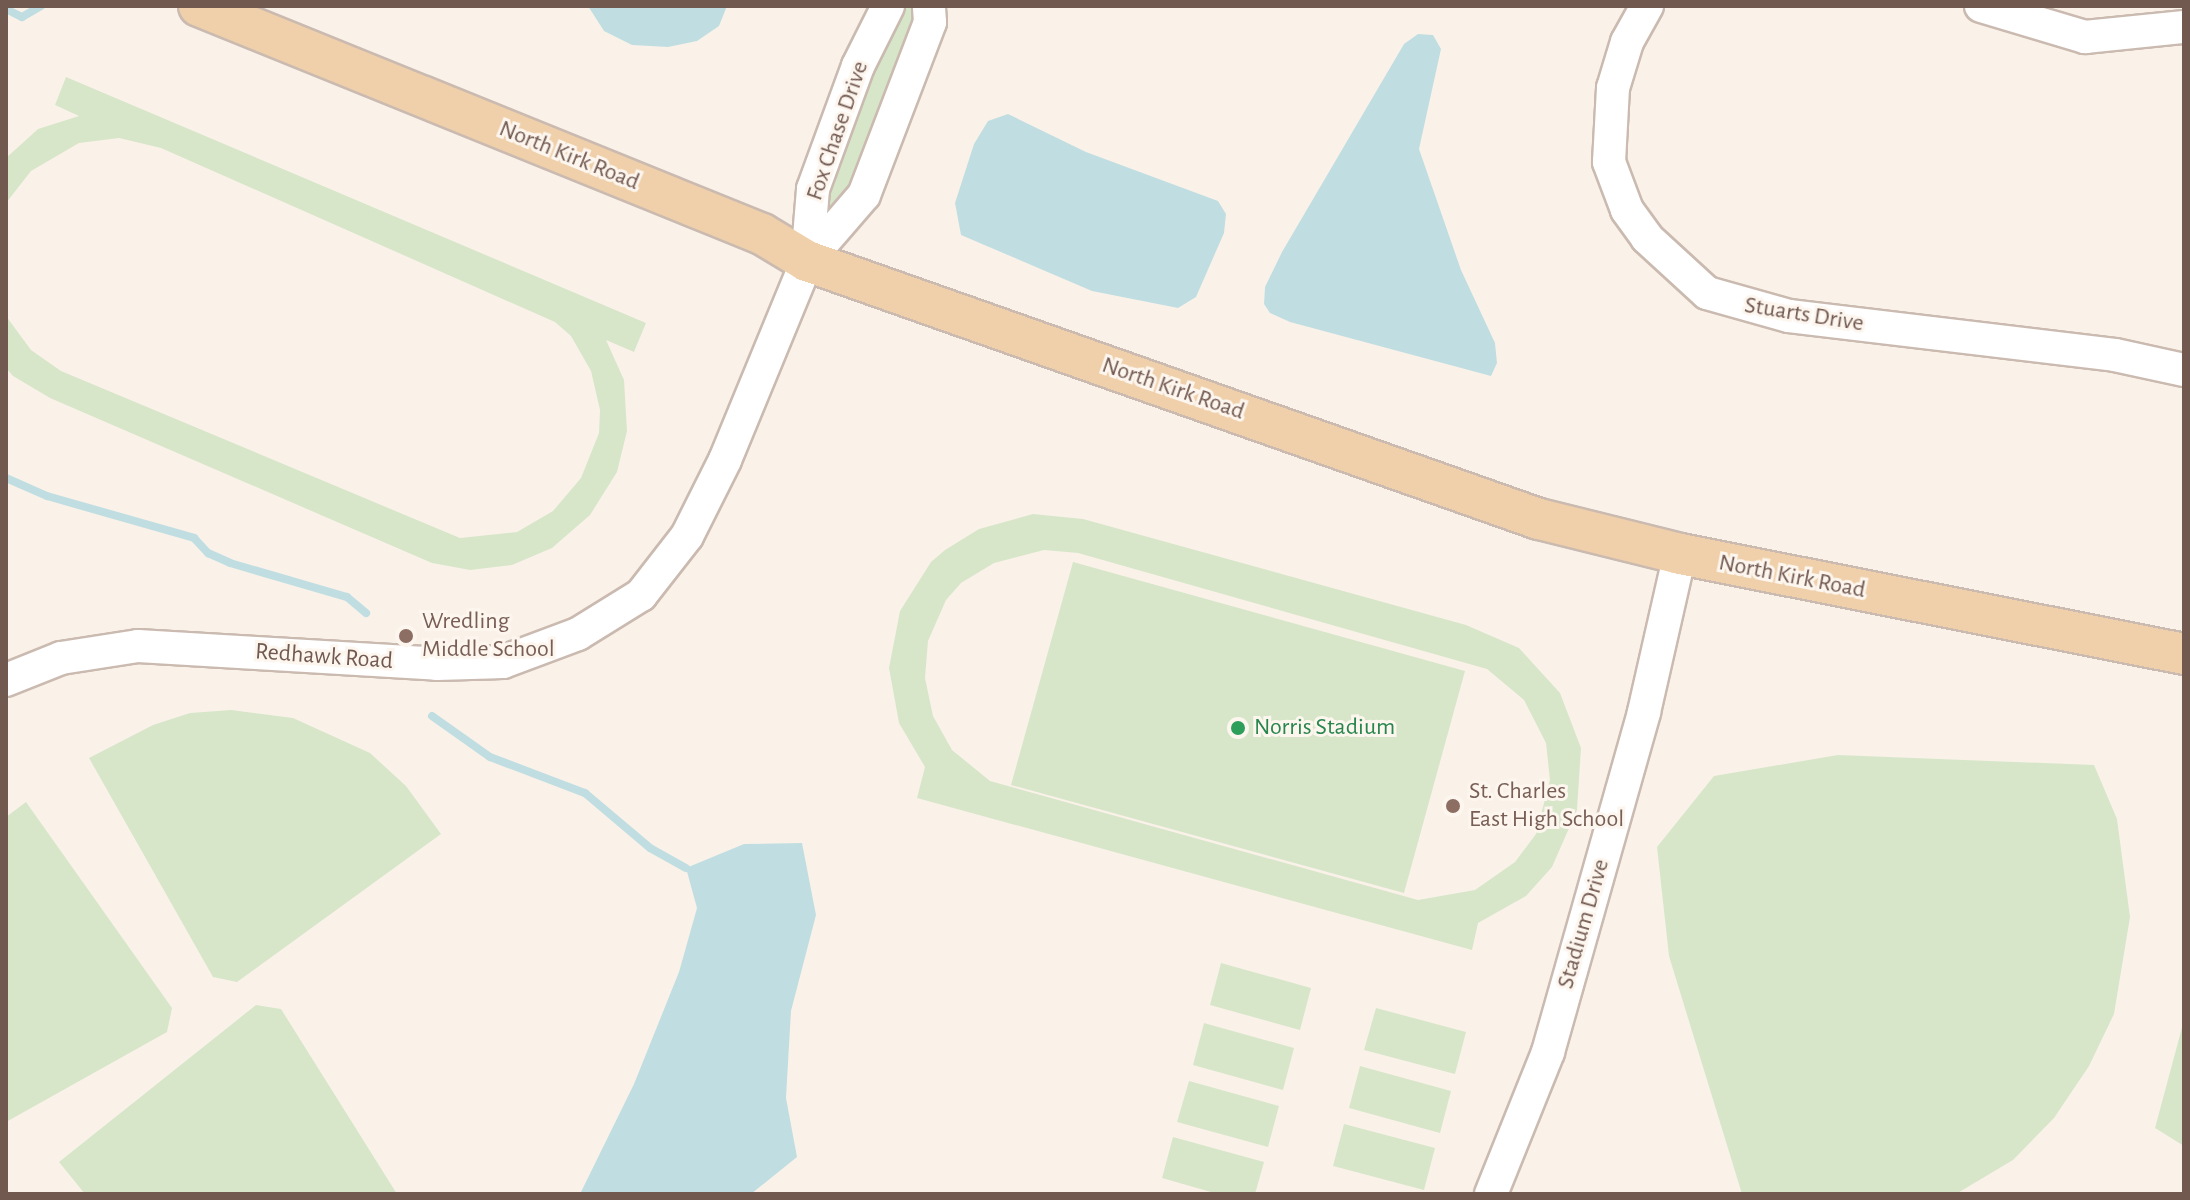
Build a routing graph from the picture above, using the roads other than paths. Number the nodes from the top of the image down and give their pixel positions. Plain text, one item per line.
1 (199, 6) edge
2 (888, 6) edge
3 (929, 6) edge
4 (1647, 6) edge
5 (1981, 6) edge
6 (2184, 27) edge
7 (807, 261) junction
8 (2184, 370) edge
9 (1680, 554) junction
10 (2184, 654) edge
11 (6, 680) edge
12 (1491, 1194) edge

1 - 7 main road, North Kirk Road
2 - 7 street, Fox Chase Drive
3 - 7 street, Fox Chase Drive
4 - 8 street, Stuarts Drive
5 - 6 street
7 - 9 main road, North Kirk Road
7 - 11 street, Redhawk Road
9 - 10 main road, North Kirk Road
9 - 12 street, Stadium Drive

